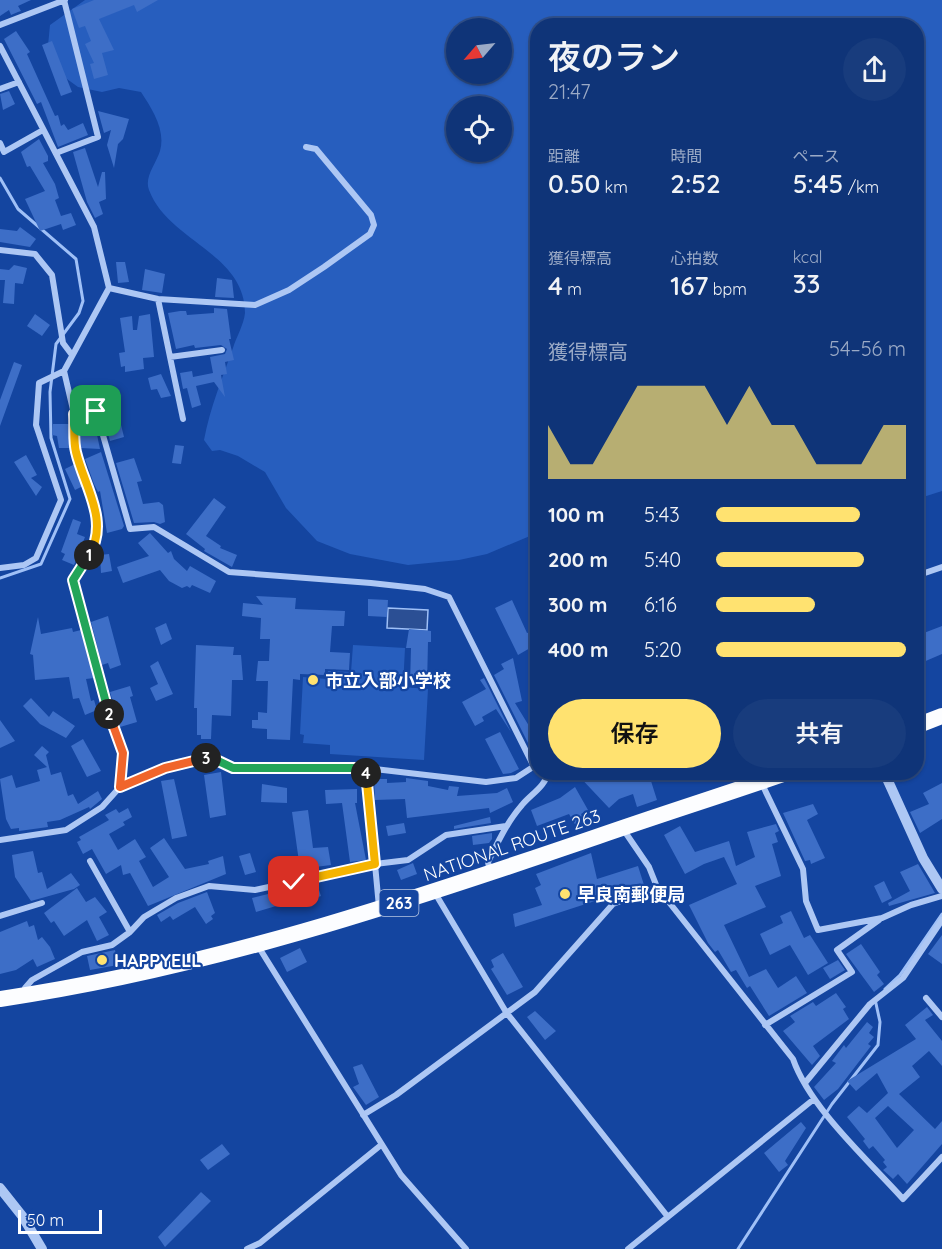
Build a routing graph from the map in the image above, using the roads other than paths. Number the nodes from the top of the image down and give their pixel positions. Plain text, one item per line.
1 (64, 0) edge
2 (0, 25) edge
3 (0, 46) edge
4 (19, 82) junction
5 (0, 89) edge
6 (44, 130) junction
7 (0, 143) edge
8 (306, 147) dead end
9 (56, 153) junction
10 (0, 250) edge
11 (109, 288) junction
12 (158, 299) junction
13 (222, 350) dead end
14 (72, 356) junction
15 (170, 357) junction
16 (64, 371) junction
17 (74, 414) junction
18 (183, 419) dead end
19 (942, 567) edge
20 (0, 568) edge
21 (924, 573) edge
22 (942, 716) edge
23 (924, 723) edge
24 (530, 754) edge
25 (366, 768) junction
26 (530, 770) edge
27 (544, 780) edge
28 (753, 780) edge
29 (888, 780) edge
30 (120, 787) junction
31 (507, 826) junction
32 (622, 828) junction
33 (0, 840) edge
34 (90, 861) dead end
35 (375, 864) junction
36 (490, 873) junction
37 (657, 887) junction
38 (942, 889) edge
39 (434, 892) junction
40 (942, 896) edge
41 (42, 903) dead end
42 (379, 910) junction
43 (0, 916) edge
44 (882, 918) junction
45 (942, 920) edge
46 (130, 933) junction
47 (257, 945) junction
48 (26, 995) junction
49 (926, 998) dead end
50 (0, 999) edge
51 (506, 1012) junction
52 (941, 1015) edge
53 (765, 1025) junction
54 (805, 1083) junction
55 (817, 1102) junction
56 (363, 1114) junction
57 (381, 1144) junction
58 (942, 1156) edge
59 (0, 1188) edge
60 (668, 1216) junction
61 (42, 1249) edge
62 (247, 1249) edge
63 (466, 1249) edge
64 (628, 1249) edge

1 - 2 street
1 - 9 street
3 - 4 street
4 - 5 street
4 - 6 street
6 - 7 street
6 - 9 street
8 - 12 street
9 - 11 street
10 - 14 street
11 - 12 street
11 - 14 street
12 - 15 street
13 - 15 street
14 - 16 street
15 - 18 street
16 - 17 street
16 - 20 street
17 - 24 street
17 - 30 street
19 - 21 street
22 - 23 highway
25 - 26 street
25 - 30 street
25 - 35 street
27 - 31 street
28 - 32 highway, NATIONAL ROUTE 263 / 263
28 - 44 street
29 - 38 street
30 - 33 street
31 - 35 street
31 - 36 street
32 - 36 highway, NATIONAL ROUTE 263 / 263
32 - 37 street
34 - 46 street
35 - 42 street
35 - 46 street
36 - 39 highway, NATIONAL ROUTE 263 / 263
37 - 51 street
37 - 53 street
39 - 42 highway, NATIONAL ROUTE 263 / 263
39 - 51 street
40 - 44 street
41 - 43 street
42 - 47 highway, NATIONAL ROUTE 263 / 263
44 - 53 street
45 - 54 street
46 - 48 street
47 - 48 highway, NATIONAL ROUTE 263 / 263
47 - 56 street
48 - 50 highway, NATIONAL ROUTE 263 / 263
49 - 52 street
51 - 56 street
51 - 60 street
53 - 54 street
54 - 55 street
55 - 58 street
55 - 60 street
56 - 57 street
57 - 62 street
57 - 63 street
59 - 61 street
60 - 64 street

